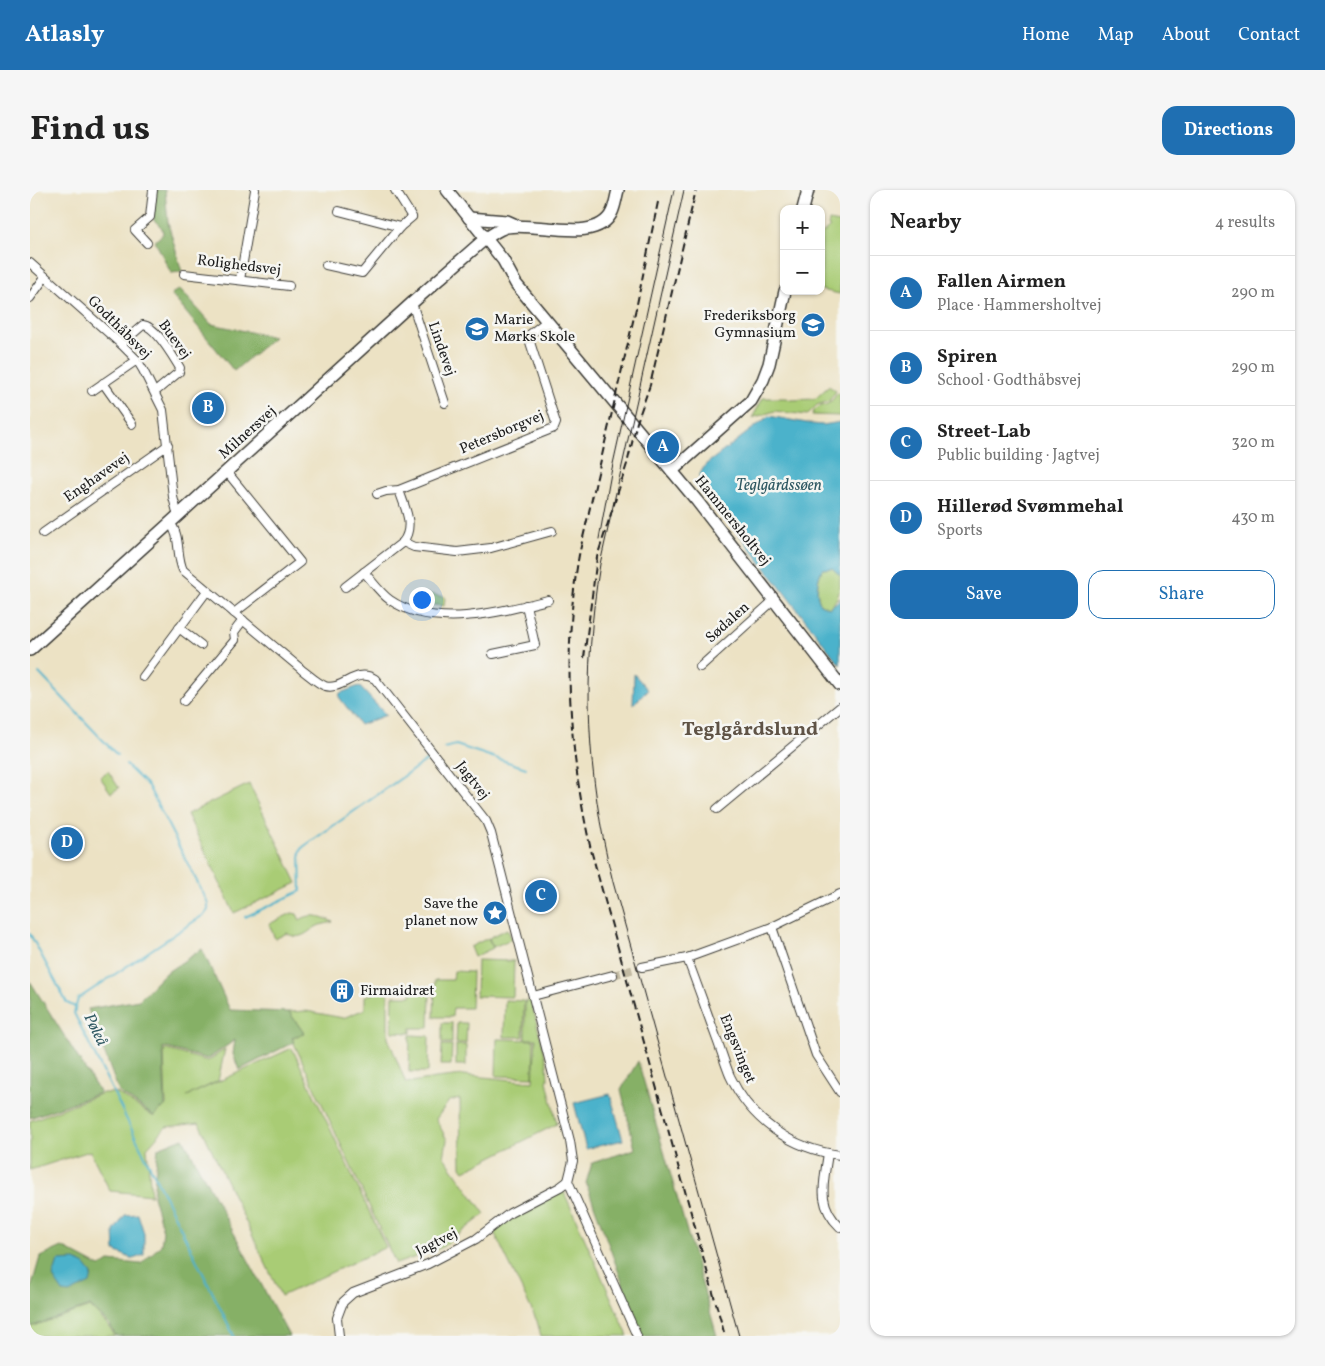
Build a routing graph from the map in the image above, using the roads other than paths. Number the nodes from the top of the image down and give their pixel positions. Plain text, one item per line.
1 (153, 190) edge
2 (255, 190) edge
3 (395, 190) edge
4 (447, 190) edge
5 (618, 190) edge
6 (808, 190) edge
7 (805, 205) edge
8 (339, 210) dead end
9 (469, 218) junction
10 (518, 226) junction
11 (400, 227) junction
12 (486, 238) junction
13 (147, 243) dead end
14 (30, 263) edge
15 (326, 265) dead end
16 (184, 274) dead end
17 (46, 277) junction
18 (240, 280) junction
19 (289, 286) dead end
20 (784, 295) edge
21 (30, 298) edge
22 (412, 303) junction
23 (547, 321) junction
24 (121, 344) junction
25 (137, 360) junction
26 (103, 383) junction
27 (92, 391) dead end
28 (155, 392) junction
29 (445, 403) dead end
30 (132, 424) dead end
31 (168, 445) junction
32 (227, 472) junction
33 (674, 474) junction
34 (399, 490) junction
35 (377, 494) dead end
36 (174, 520) junction
37 (552, 531) dead end
38 (43, 533) dead end
39 (403, 542) junction
40 (364, 572) junction
41 (345, 587) dead end
42 (207, 591) junction
43 (548, 600) dead end
44 (774, 600) junction
45 (526, 605) junction
46 (234, 613) junction
47 (243, 620) junction
48 (179, 628) junction
49 (201, 645) dead end
50 (30, 650) edge
51 (493, 654) dead end
52 (700, 666) dead end
53 (301, 669) joint
54 (143, 676) dead end
55 (840, 685) edge
56 (184, 701) dead end
57 (840, 707) edge
58 (718, 809) dead end
59 (840, 894) edge
60 (772, 927) junction
61 (687, 958) junction
62 (642, 967) tunnel mouth
63 (612, 975) tunnel mouth
64 (533, 996) junction
65 (840, 1092) edge
66 (828, 1153) junction
67 (840, 1155) edge
68 (568, 1181) junction
69 (840, 1227) edge
70 (339, 1336) edge
71 (637, 1336) edge

1 - 13 street
2 - 18 street
3 - 11 street
4 - 9 street, Hammersholtvej
5 - 10 street
6 - 7 street
8 - 11 street
9 - 10 street
9 - 12 street, Hammersholtvej
10 - 12 street, Milnersvej
11 - 15 street
12 - 22 street, Milnersvej
12 - 23 street, Hammersholtvej
14 - 17 street, Godthåbsvej
16 - 18 street, Rolighedsvej
17 - 21 street
17 - 24 street, Godthåbsvej
18 - 19 street, Rolighedsvej
20 - 33 street
22 - 29 street, Lindevej
22 - 32 street, Milnersvej
23 - 33 street, Hammersholtvej
23 - 34 street, Petersborgvej
24 - 25 street, Godthåbsvej
24 - 28 street, Buevej
25 - 26 street
25 - 28 street, Godthåbsvej
26 - 27 street
26 - 30 street
28 - 31 street, Godthåbsvej
31 - 36 street, Godthåbsvej
31 - 38 street, Enghavevej
32 - 36 street, Milnersvej
32 - 46 street
33 - 44 street, Hammersholtvej
34 - 35 street, Petersborgvej
34 - 39 street
36 - 42 street, Godthåbsvej
36 - 50 street, Milnersvej
37 - 39 street
39 - 40 street
40 - 41 street
40 - 45 street
42 - 46 street, Godthåbsvej
42 - 48 street
43 - 45 street
44 - 52 street, Sødalen
44 - 55 street, Hammersholtvej
45 - 51 street
46 - 47 street, Godthåbsvej
47 - 53 street, Godthåbsvej
47 - 56 street
48 - 49 street
48 - 54 street
53 - 64 street, Jagtvej
57 - 58 street
59 - 60 street
60 - 61 street
60 - 65 street
61 - 62 street
61 - 66 street, Engsvinget
63 - 64 street
64 - 68 street, Jagtvej
66 - 67 street, Engsvinget
66 - 69 street
68 - 70 street, Jagtvej
68 - 71 street

